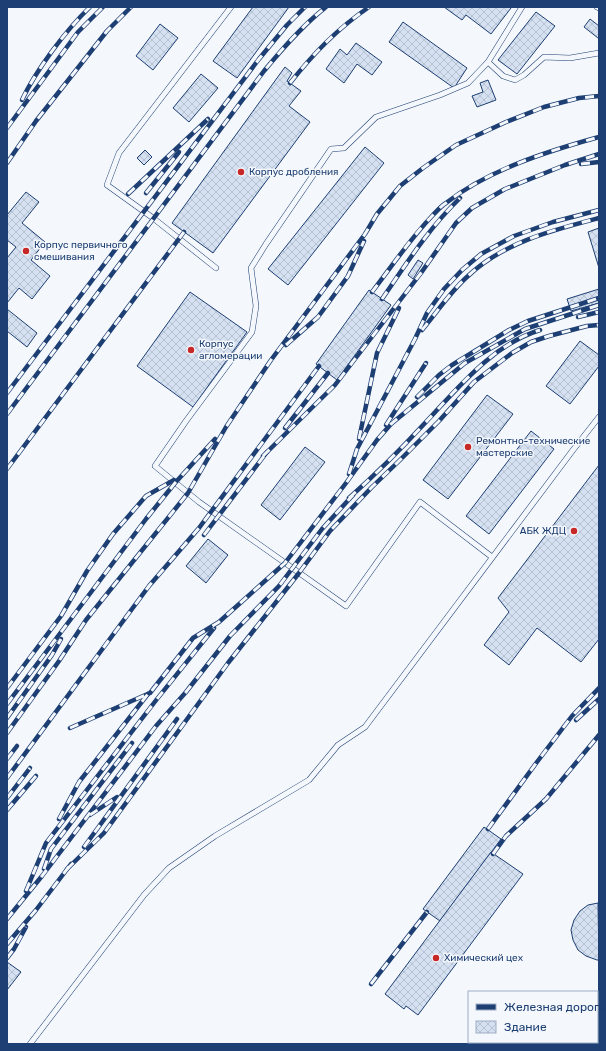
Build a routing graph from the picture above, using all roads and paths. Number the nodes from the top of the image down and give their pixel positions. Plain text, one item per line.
1 (230, 7) edge
2 (522, 7) edge
3 (599, 53) edge
4 (488, 62) junction
5 (216, 268) dead end
6 (599, 417) edge
7 (492, 557) junction
8 (30, 1044) edge

1 - 5 lane
2 - 4 lane
3 - 4 lane
4 - 7 lane
6 - 7 lane
7 - 8 lane

